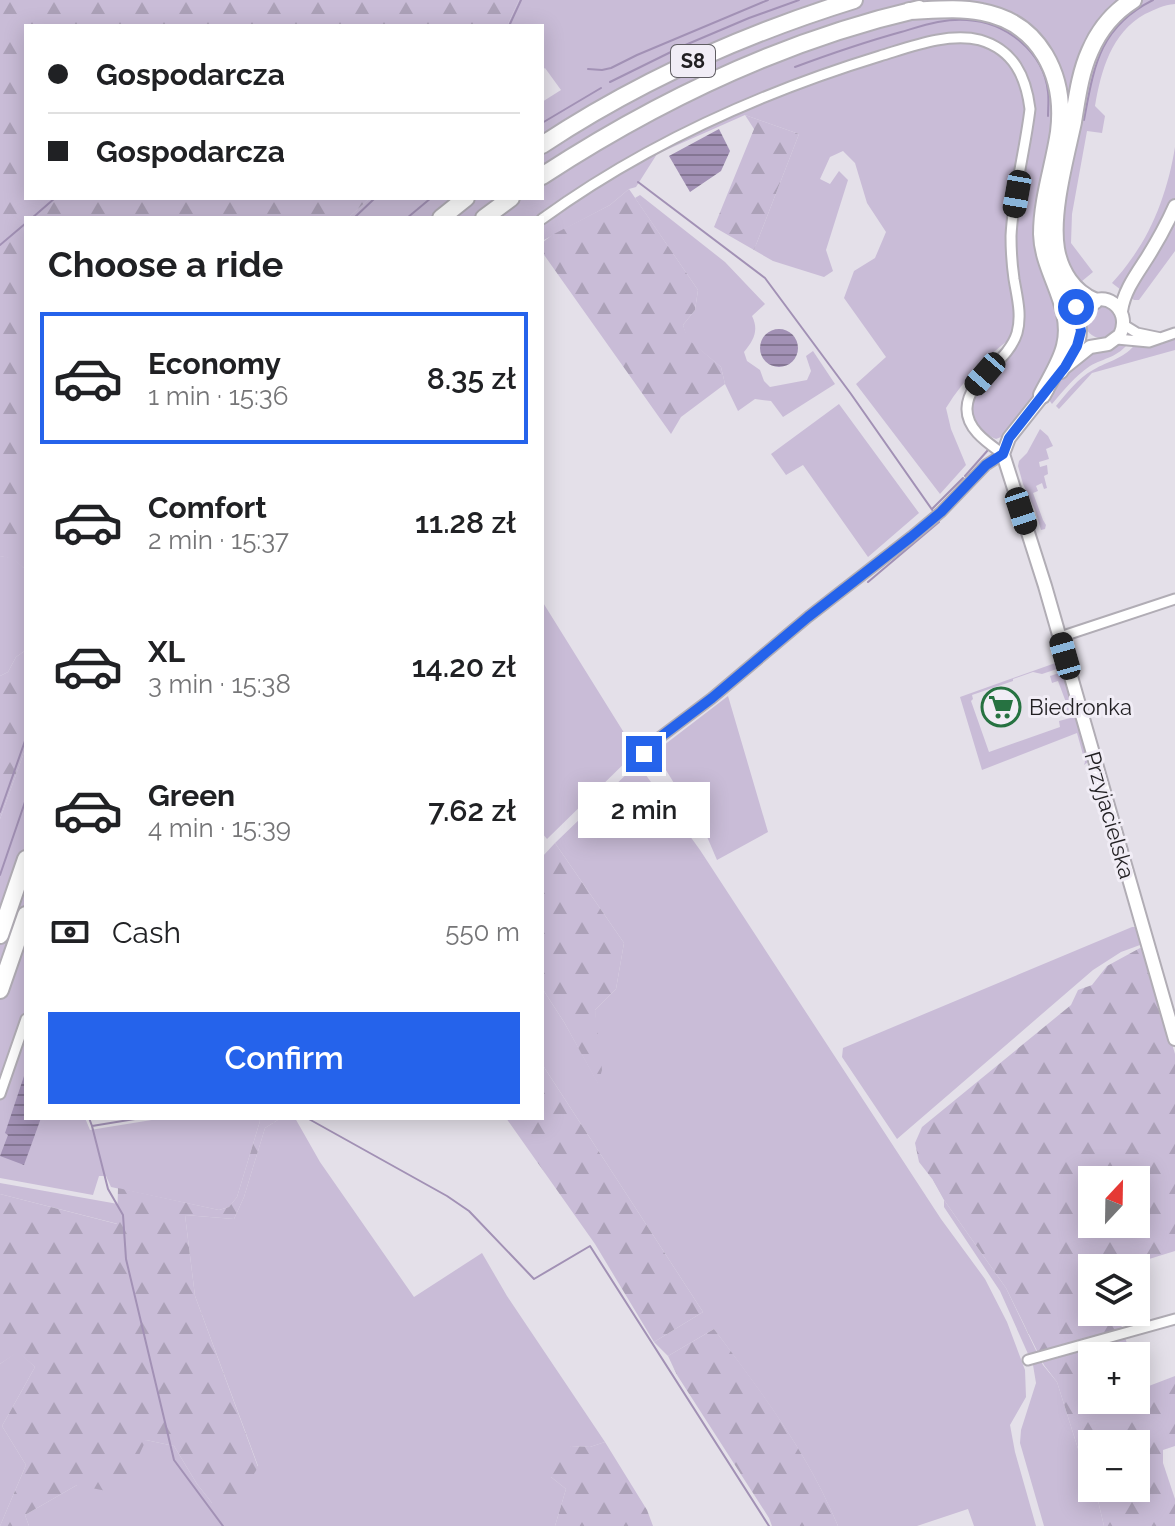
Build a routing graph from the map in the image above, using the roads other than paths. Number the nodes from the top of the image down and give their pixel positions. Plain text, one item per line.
1 (854, 0) edge
2 (956, 0) edge
3 (1133, 0) edge
4 (909, 11) junction
5 (544, 144) edge
6 (544, 175) edge
7 (464, 200) edge
8 (508, 200) edge
9 (1175, 206) edge
10 (444, 216) edge
11 (487, 216) edge
12 (544, 218) edge
13 (1134, 277) junction
14 (1055, 283) junction
15 (1100, 301) junction
16 (1121, 311) junction
17 (1080, 325) junction
18 (1124, 325) junction
19 (1175, 333) edge
20 (1161, 338) junction
21 (1117, 339) junction
22 (1097, 345) junction
23 (1065, 367) junction
24 (1042, 395) junction
25 (1003, 454) junction
26 (1175, 599) edge
27 (1060, 637) junction
28 (644, 754) dead end
29 (24, 865) edge
30 (24, 921) edge
31 (0, 935) edge
32 (0, 990) edge
33 (24, 1025) edge
34 (1175, 1039) edge
35 (0, 1094) edge
36 (1175, 1319) edge
37 (1028, 1360) dead end

1 - 5 highway, S8
2 - 4 highway, S8
3 - 15 highway
4 - 6 highway, S8
4 - 14 highway
7 - 10 highway
8 - 11 highway
9 - 13 street
12 - 25 street
13 - 15 street
13 - 16 street
14 - 17 highway
14 - 24 highway
15 - 16 street
15 - 17 street
16 - 18 street
17 - 22 street
17 - 23 street
18 - 20 street
18 - 21 street
19 - 20 street
20 - 21 street
21 - 22 street
22 - 23 street
23 - 24 street
24 - 25 street
25 - 27 street, Przyjacielska
25 - 28 street
26 - 27 street
27 - 34 street, Przyjacielska
29 - 31 highway
30 - 32 highway
33 - 35 street
36 - 37 street

